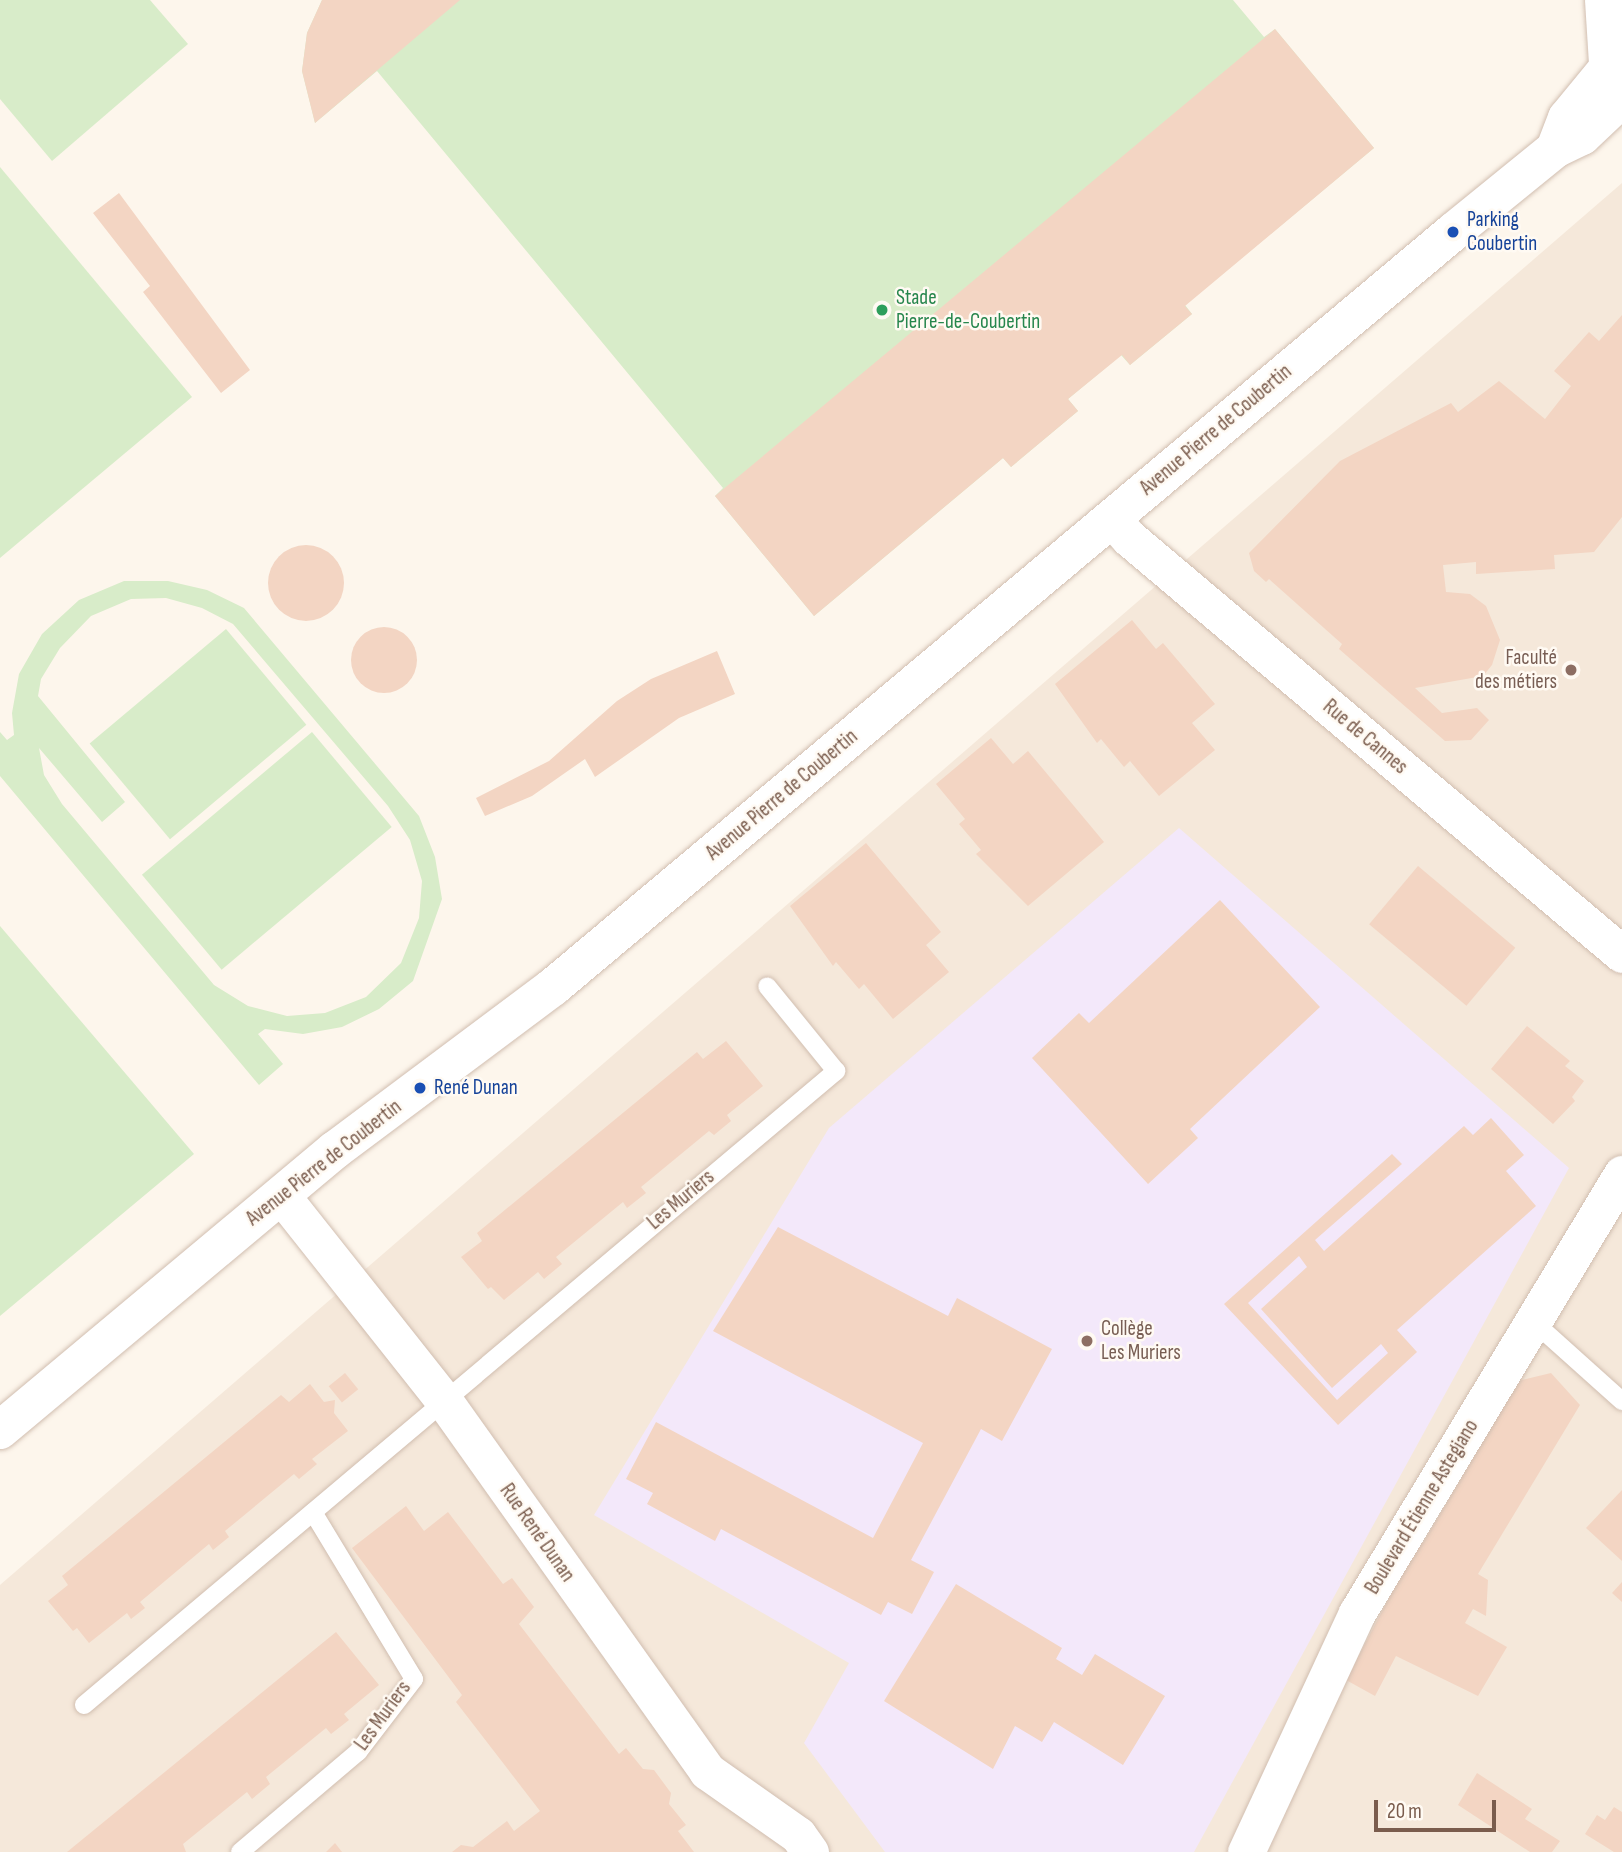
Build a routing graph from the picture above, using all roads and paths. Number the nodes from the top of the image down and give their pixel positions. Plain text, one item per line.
1 (1604, 0) edge
2 (1615, 57) edge
3 (1622, 98) edge
4 (1555, 149) junction
5 (1111, 518) junction
6 (1622, 954) edge
7 (767, 986) dead end
8 (1622, 1174) edge
9 (281, 1195) junction
10 (1535, 1323) junction
11 (1622, 1401) edge
12 (444, 1402) junction
13 (0, 1430) edge
14 (318, 1508) junction
15 (84, 1705) dead end
16 (240, 1852) edge
17 (810, 1852) edge
18 (1246, 1852) edge

1 - 2 main road
2 - 4 main road, Avenue Pierre de Coubertin
3 - 4 main road, Avenue Pierre de Coubertin
4 - 5 main road, Avenue Pierre de Coubertin
5 - 6 street, Rue de Cannes
5 - 9 main road, Avenue Pierre de Coubertin
7 - 12 lane, Les Muriers
8 - 10 street, Boulevard Étienne Astegiano
9 - 12 street, Rue René Dunan
9 - 13 main road, Avenue Pierre de Coubertin
10 - 11 lane
10 - 18 street, Boulevard Étienne Astegiano
12 - 14 lane
12 - 17 street, Rue René Dunan
14 - 15 lane
14 - 16 lane, Les Muriers

